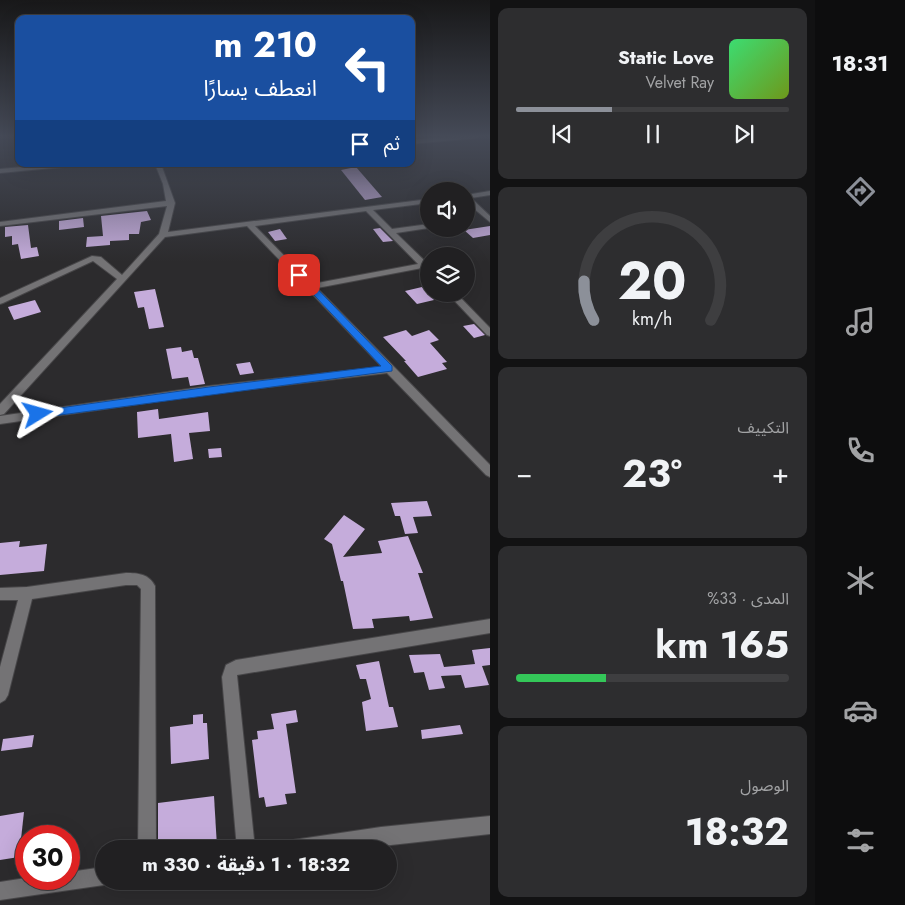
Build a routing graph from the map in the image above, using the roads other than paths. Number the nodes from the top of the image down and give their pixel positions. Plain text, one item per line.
1 (163, 178) edge
2 (490, 193) edge
3 (475, 196) edge
4 (171, 202) junction
5 (420, 202) edge
6 (475, 206) edge
7 (368, 209) junction
8 (490, 220) edge
9 (0, 224) edge
10 (250, 225) junction
11 (420, 227) edge
12 (390, 231) junction
13 (163, 235) junction
14 (420, 262) edge
15 (420, 269) edge
16 (123, 280) junction
17 (311, 287) junction
18 (0, 301) edge
19 (460, 302) edge
20 (490, 333) edge
21 (389, 369) junction
22 (0, 411) edge
23 (0, 420) edge
24 (490, 472) edge
25 (27, 592) junction
26 (0, 594) edge
27 (490, 626) edge
28 (0, 694) edge
29 (490, 825) edge
30 (147, 840) edge
31 (245, 840) edge
32 (354, 840) edge
33 (95, 877) edge
34 (0, 891) edge

1 - 4 street
2 - 3 street
4 - 9 street
4 - 13 street
5 - 7 street
6 - 8 street
7 - 10 street
7 - 12 street
10 - 13 street
10 - 17 street
11 - 12 street
12 - 14 street
13 - 16 street
15 - 17 street
16 - 18 street
16 - 22 street
17 - 21 street
19 - 20 street
21 - 23 street
21 - 24 street
25 - 26 street
25 - 28 street
25 - 30 street
27 - 31 street
29 - 32 street
33 - 34 street

